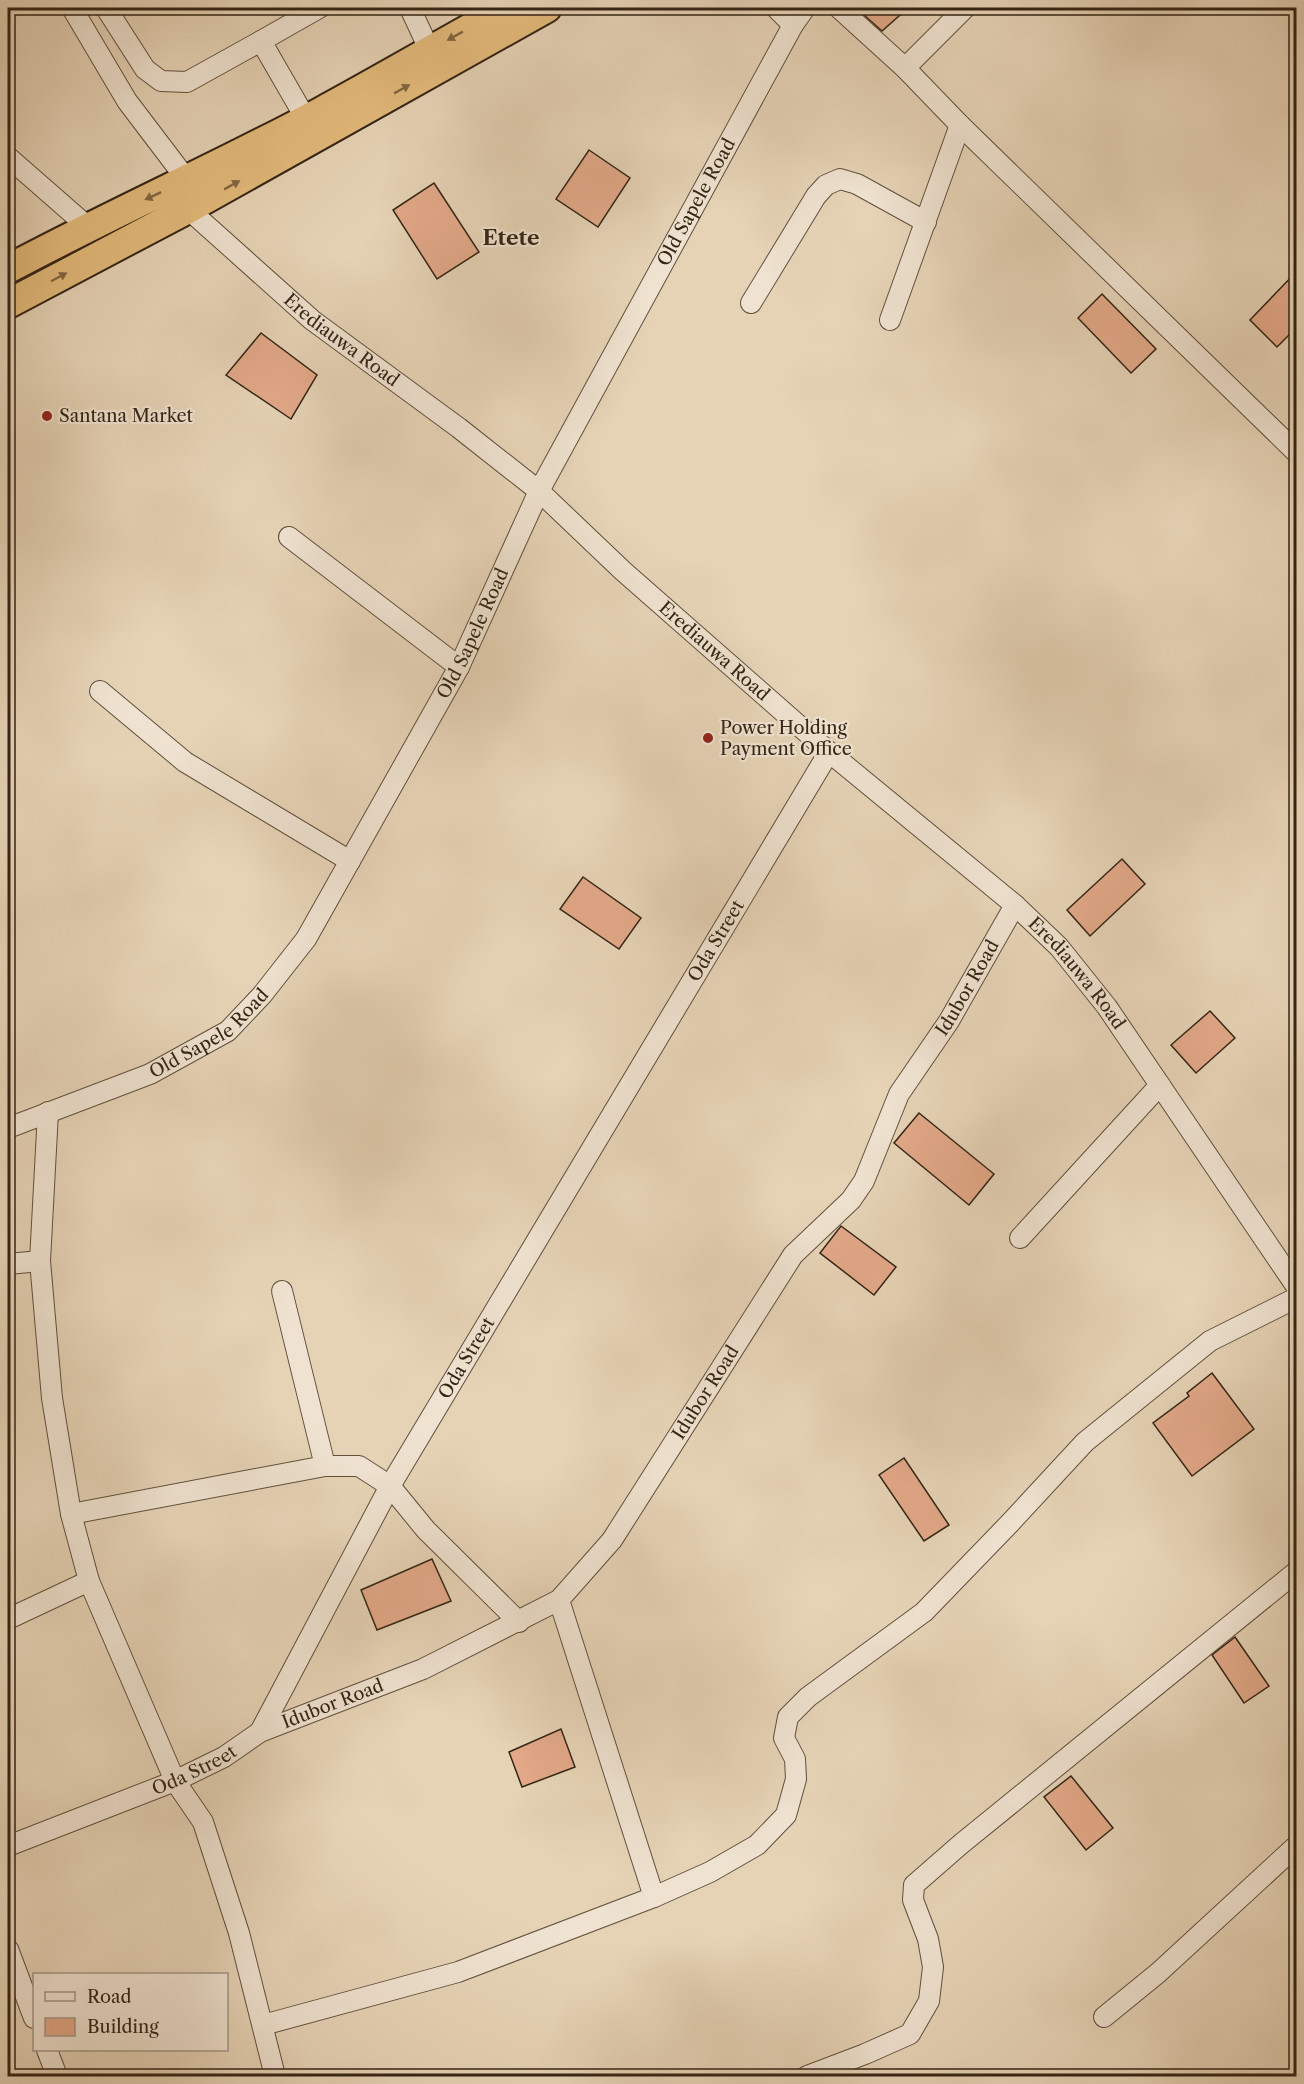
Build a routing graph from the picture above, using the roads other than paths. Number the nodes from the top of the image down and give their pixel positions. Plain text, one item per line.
1 (72, 8) edge
2 (106, 8) edge
3 (319, 8) edge
4 (410, 8) edge
5 (547, 8) edge
6 (776, 8) edge
7 (805, 8) edge
8 (839, 8) edge
9 (965, 8) edge
10 (492, 11) edge
11 (794, 25) junction
12 (261, 41) junction
13 (430, 51) junction
14 (905, 68) junction
15 (306, 119) junction
16 (960, 125) junction
17 (8, 157) edge
18 (187, 180) junction
19 (188, 209) junction
20 (926, 222) junction
21 (87, 226) junction
22 (8, 269) edge
23 (751, 303) dead end
24 (8, 304) edge
25 (890, 320) dead end
26 (1296, 452) edge
27 (539, 491) junction
28 (289, 537) dead end
29 (459, 667) junction
30 (100, 691) dead end
31 (829, 752) junction
32 (350, 861) junction
33 (1015, 905) junction
34 (1160, 1085) junction
35 (48, 1112) junction
36 (8, 1128) edge
37 (1020, 1238) dead end
38 (39, 1261) junction
39 (8, 1264) edge
40 (1296, 1286) edge
41 (282, 1291) dead end
42 (1296, 1298) edge
43 (325, 1466) junction
44 (390, 1486) junction
45 (71, 1514) junction
46 (1296, 1572) edge
47 (89, 1581) junction
48 (559, 1600) junction
49 (8, 1619) edge
50 (519, 1622) junction
51 (260, 1732) junction
52 (175, 1781) junction
53 (8, 1846) edge
54 (1296, 1846) edge
55 (654, 1897) junction
56 (8, 1949) edge
57 (33, 2015) edge
58 (1104, 2017) dead end
59 (263, 2025) junction
60 (48, 2051) edge
61 (57, 2076) edge
62 (275, 2076) edge
63 (807, 2076) edge

1 - 18 street
2 - 12 street
3 - 12 street
4 - 13 street
19 -> 5 highway
6 - 11 street
7 - 11 street, Old Sapele Road
8 - 14 street
9 - 14 street
10 -> 13 highway
11 - 27 street, Old Sapele Road
12 - 15 street
13 - 15 highway
14 - 16 street
15 - 18 highway
16 - 20 street
16 - 26 street
17 - 21 street
18 -> 21 highway
24 -> 19 highway
19 - 27 street, Erediauwa Road
20 - 23 street
20 - 25 street
21 - 22 highway
27 - 29 street, Old Sapele Road
27 - 31 street, Erediauwa Road
28 - 29 street
29 - 32 street, Old Sapele Road
30 - 32 street
31 - 33 street, Erediauwa Road
31 - 44 street, Oda Street
32 - 35 street, Old Sapele Road
33 - 34 street, Erediauwa Road
33 - 48 street, Idubor Road
34 - 37 street
34 - 40 street, Erediauwa Road
35 - 36 street, Old Sapele Road
35 - 38 street
38 - 39 street
38 - 45 street
41 - 43 street
42 - 55 street
43 - 44 street
43 - 45 street
44 - 50 street
44 - 51 street, Oda Street
45 - 47 street
46 - 63 street
47 - 49 street
47 - 52 street
48 - 50 street, Idubor Road
48 - 55 street
50 - 51 street, Idubor Road
51 - 52 street, Oda Street
52 - 53 street, Oda Street
52 - 59 street
54 - 58 street
55 - 59 street
56 - 57 street
59 - 62 street
60 - 61 street

